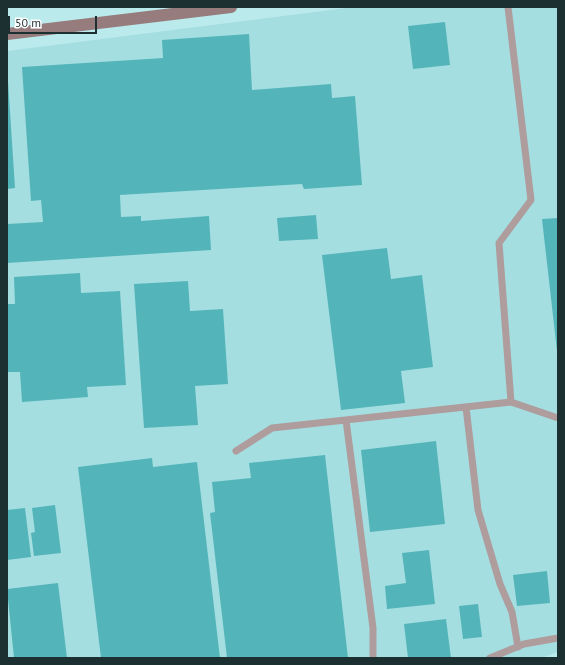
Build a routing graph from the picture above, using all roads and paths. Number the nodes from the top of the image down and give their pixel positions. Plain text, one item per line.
1 (232, 7) edge
2 (508, 7) edge
3 (7, 34) edge
4 (511, 402) junction
5 (466, 407) junction
6 (558, 418) edge
7 (346, 420) junction
8 (236, 451) dead end
9 (558, 638) edge
10 (518, 647) junction
11 (372, 658) edge
12 (490, 658) edge

1 - 3 street
2 - 4 lane
4 - 5 lane
4 - 6 lane
5 - 7 lane
5 - 10 lane
7 - 8 lane
7 - 11 lane
9 - 10 lane
10 - 12 lane

